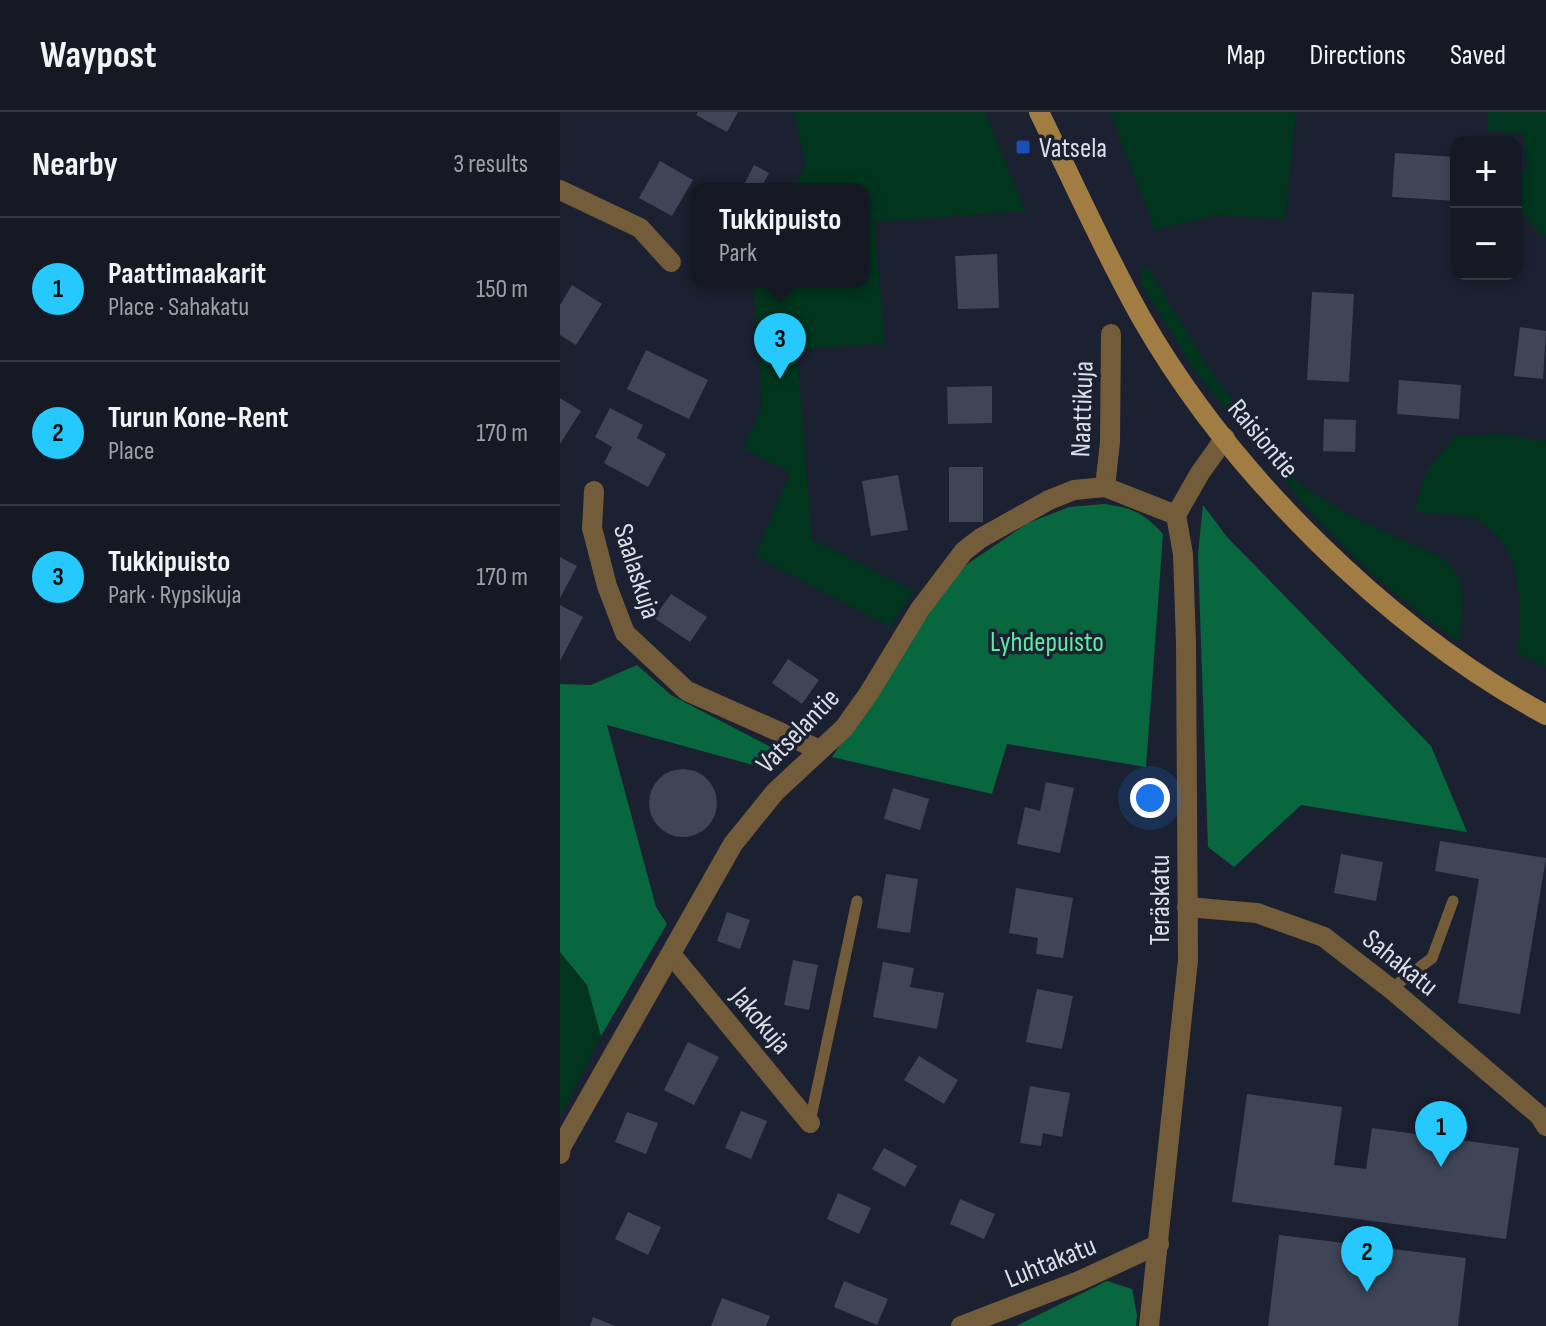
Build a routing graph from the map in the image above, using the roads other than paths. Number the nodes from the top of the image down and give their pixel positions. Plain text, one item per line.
1 (1039, 112) edge
2 (560, 190) edge
3 (671, 262) dead end
4 (1111, 334) dead end
5 (1225, 438) junction
6 (1105, 487) junction
7 (594, 491) dead end
8 (1176, 515) junction
9 (1546, 715) edge
10 (820, 750) junction
11 (857, 901) dead end
12 (1453, 901) dead end
13 (1187, 907) junction
14 (671, 954) junction
15 (1391, 989) junction
16 (1544, 1116) edge
17 (810, 1123) joint
18 (560, 1154) edge
19 (1159, 1244) junction
20 (961, 1326) edge
21 (1149, 1326) edge

1 - 5 main road, Raisiontie
2 - 3 street
4 - 6 street, Naattikuja
5 - 8 street
5 - 9 main road, Raisiontie
6 - 8 street
6 - 10 street, Vatselantie
7 - 10 street, Saalaskuja
8 - 13 street, Teräskatu
10 - 14 street, Vatselantie
11 - 17 lane
12 - 15 lane
13 - 15 street, Sahakatu
13 - 19 street, Teräskatu
14 - 17 street, Jakokuja
14 - 18 street, Vatselantie
15 - 16 street, Sahakatu
19 - 20 street, Luhtakatu
19 - 21 street, Teräskatu

